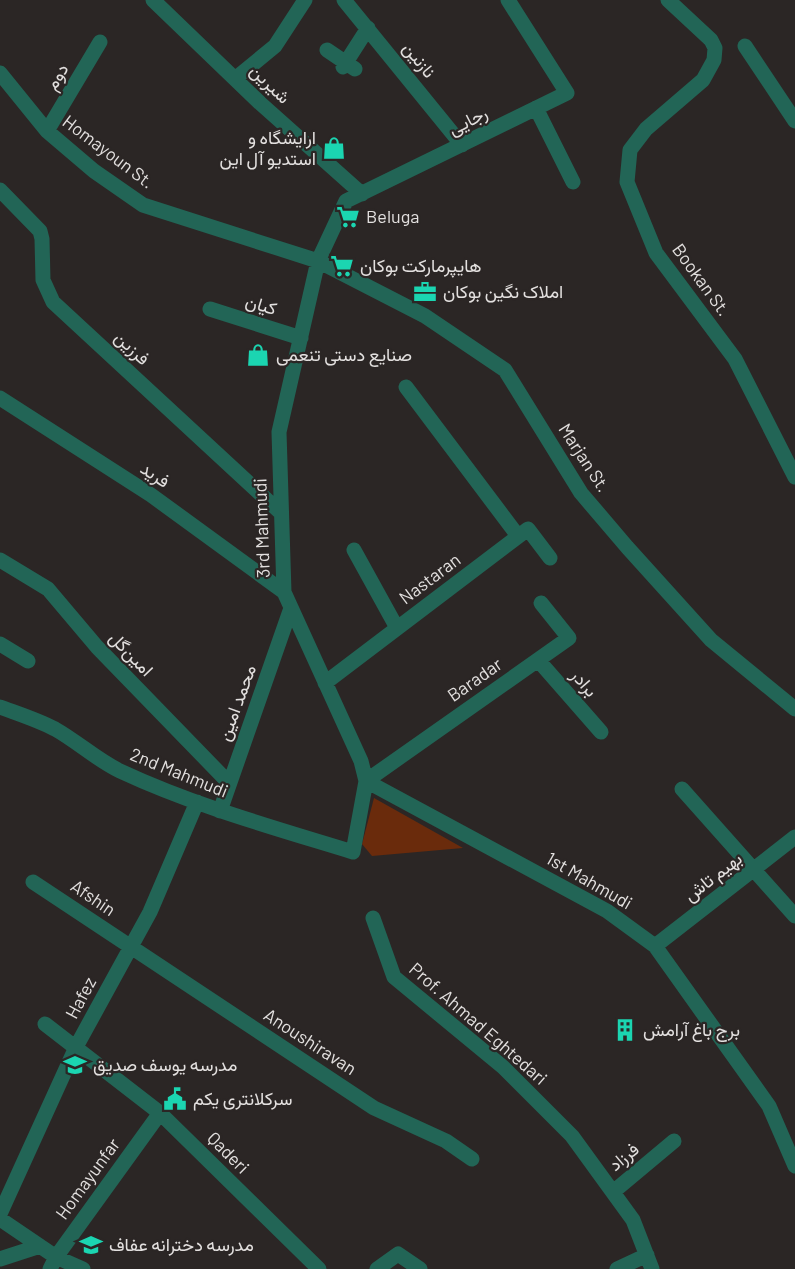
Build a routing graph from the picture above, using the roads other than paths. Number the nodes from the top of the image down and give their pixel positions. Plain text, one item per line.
1 (153, 0) edge
2 (305, 0) edge
3 (344, 0) edge
4 (508, 0) edge
5 (668, 0) edge
6 (368, 28) junction
7 (100, 42) dead end
8 (745, 46) dead end
9 (327, 50) dead end
10 (0, 73) edge
11 (236, 78) junction
12 (537, 108) junction
13 (795, 121) edge
14 (47, 131) junction
15 (462, 146) junction
16 (573, 182) dead end
17 (0, 190) edge
18 (362, 194) junction
19 (318, 261) junction
20 (210, 309) dead end
21 (301, 338) junction
22 (406, 387) dead end
23 (0, 398) edge
24 (795, 477) edge
25 (280, 512) junction
26 (518, 536) junction
27 (354, 550) dead end
28 (550, 558) dead end
29 (0, 560) edge
30 (284, 592) junction
31 (541, 603) dead end
32 (291, 608) junction
33 (397, 628) junction
34 (0, 644) edge
35 (538, 660) junction
36 (28, 661) dead end
37 (326, 683) junction
38 (0, 708) edge
39 (795, 709) edge
40 (601, 732) dead end
41 (366, 781) junction
42 (229, 783) junction
43 (682, 789) dead end
44 (197, 802) junction
45 (220, 812) junction
46 (795, 837) edge
47 (353, 852) joint
48 (754, 870) junction
49 (33, 882) dead end
50 (795, 916) edge
51 (373, 918) dead end
52 (655, 946) junction
53 (132, 947) junction
54 (45, 1024) dead end
55 (76, 1047) junction
56 (160, 1113) junction
57 (674, 1141) dead end
58 (472, 1159) dead end
59 (795, 1166) edge
60 (613, 1192) junction
61 (0, 1214) edge
62 (0, 1219) edge
63 (40, 1246) junction
64 (0, 1259) edge
65 (650, 1262) edge
66 (53, 1263) edge
67 (83, 1269) edge
68 (319, 1269) edge
69 (377, 1269) edge
70 (420, 1269) edge
71 (616, 1269) edge

1 - 11 street, شیرین
2 - 11 street
3 - 6 street, نازنین
4 - 12 street, رجایی
5 - 24 street, Bookan St.
6 - 9 street
6 - 15 street, نازنین
7 - 14 street, دوم
8 - 13 street
10 - 14 street, Homayoun St.
11 - 18 street, شیرین
12 - 15 street, رجایی
12 - 16 street
14 - 19 street, Homayoun St.
15 - 18 street, رجایی
17 - 25 street, فرزین
18 - 19 street, رجایی
19 - 21 street, 3rd Mahmudi
19 - 39 street, Marjan St.
20 - 21 street, کیان
21 - 25 street, 3rd Mahmudi
22 - 26 street
23 - 30 street, فرید
25 - 30 street, 3rd Mahmudi
26 - 28 street
26 - 33 street, Nastaran
27 - 33 street
29 - 42 street, امین‌گل
30 - 32 street, 3rd Mahmudi
31 - 35 street, Baradar
32 - 37 street, 3rd Mahmudi
32 - 42 street, محمد امین
33 - 37 street, Nastaran
34 - 36 street
35 - 40 street, برادر
35 - 41 street, Baradar
37 - 41 street, 3rd Mahmudi
38 - 44 street, 2nd Mahmudi
41 - 47 street, 3rd Mahmudi
41 - 52 street, 1st Mahmudi
42 - 45 street, محمد امین
43 - 48 street
44 - 45 street, 2nd Mahmudi
44 - 53 street, Hafez
45 - 47 street, 2nd Mahmudi
46 - 48 street, بهیم تاش
48 - 50 street
48 - 52 street, بهیم تاش
49 - 53 street, Afshin
51 - 60 street, Prof. Ahmad Eghtedari
52 - 59 street, 1st Mahmudi
53 - 55 street, Hafez
53 - 58 street, Anoushiravan
54 - 55 street, Qaderi
55 - 56 street, Qaderi
55 - 61 street, Hafez
56 - 66 street, Homayunfar
56 - 68 street, Qaderi
57 - 60 street, فرزاد
60 - 65 street, Prof. Ahmad Eghtedari
62 - 63 street
63 - 64 street
63 - 66 street
65 - 71 street
66 - 67 street
69 - 70 street

